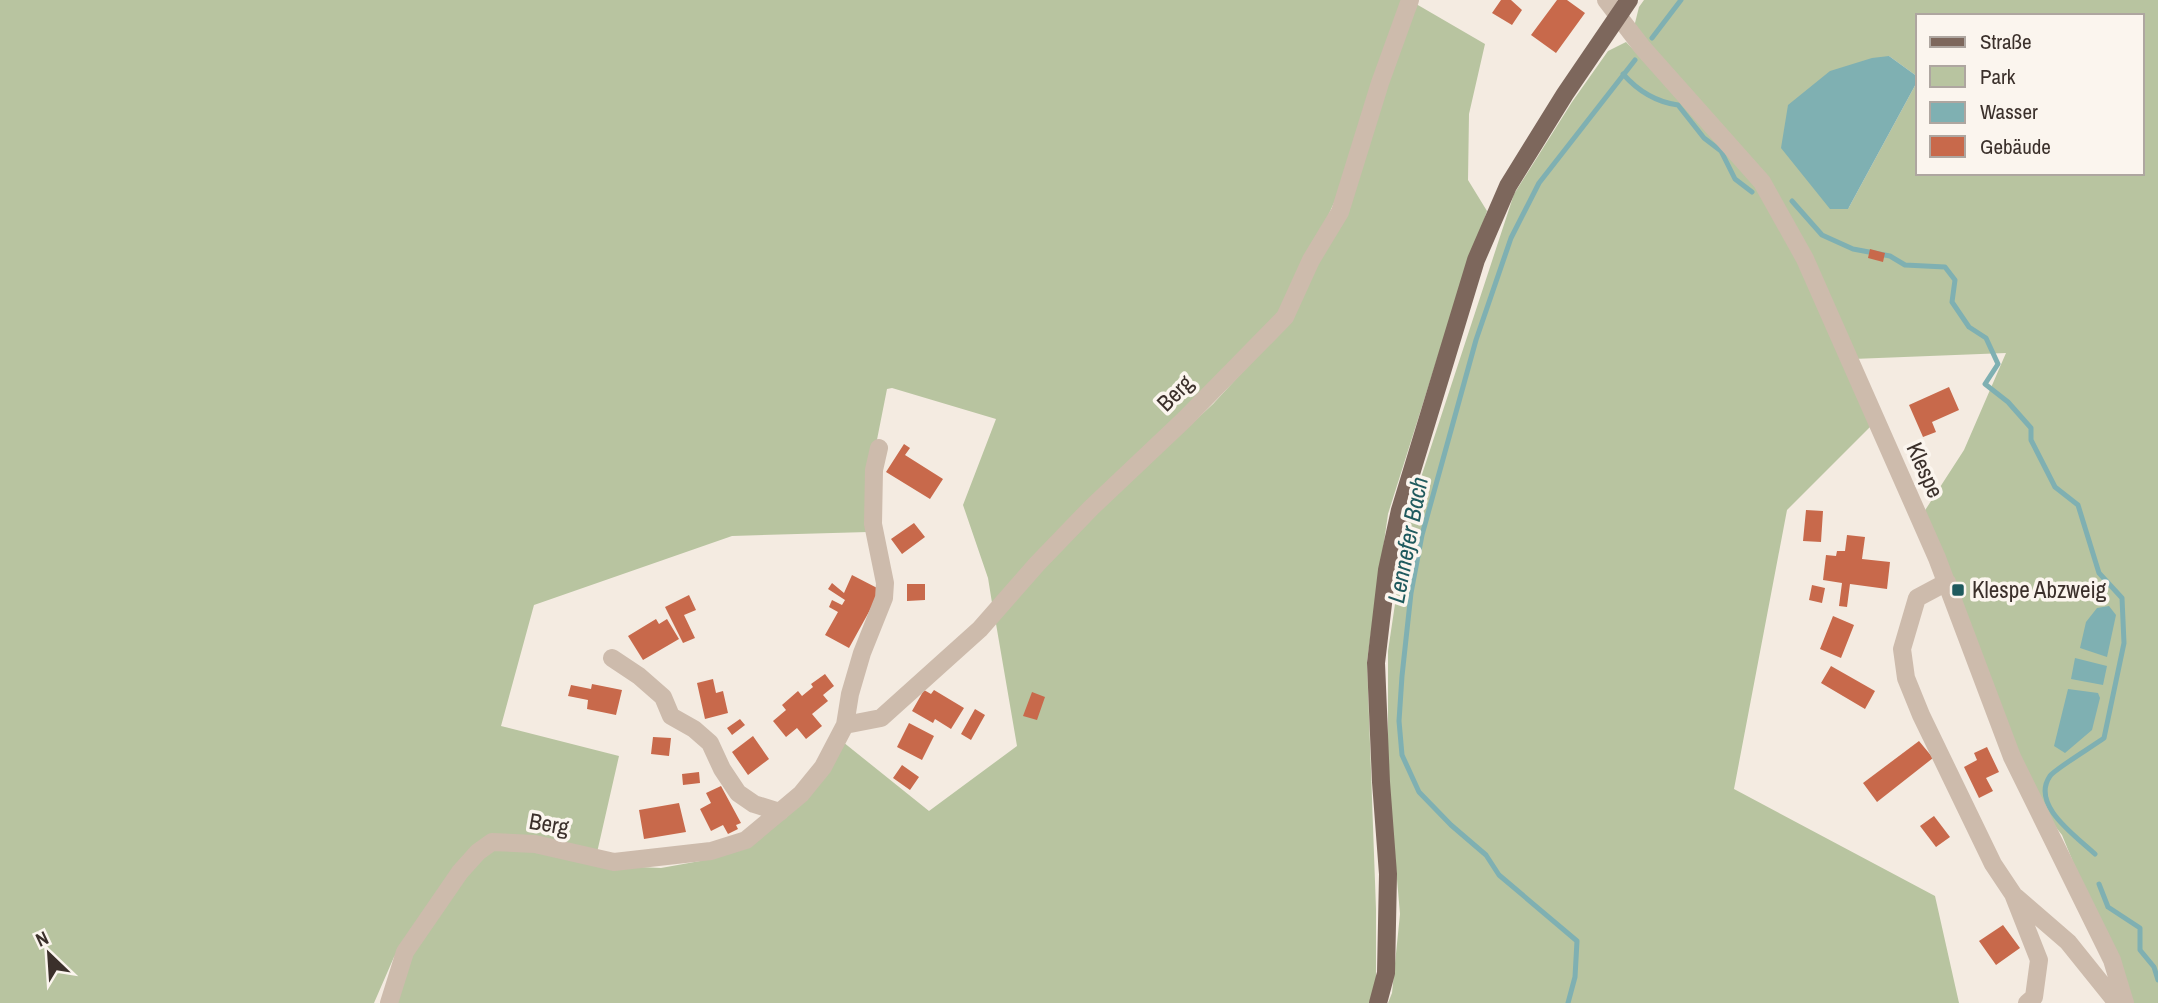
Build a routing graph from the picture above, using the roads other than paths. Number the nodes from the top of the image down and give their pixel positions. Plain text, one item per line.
1 (1410, 0) edge
2 (1606, 0) edge
3 (1629, 0) edge
4 (1618, 16) junction
5 (879, 448) dead end
6 (1947, 582) junction
7 (612, 659) dead end
8 (845, 725) junction
9 (780, 812) junction
10 (2013, 894) junction
11 (389, 1003) edge
12 (1378, 1003) edge
13 (2028, 1003) edge
14 (2117, 1003) edge
15 (2125, 1003) edge

1 - 8 street, Berg
2 - 4 street, Klespe
3 - 4 main road
4 - 6 street, Klespe
4 - 12 main road
5 - 8 street, Berg
6 - 10 street
6 - 15 street, Klespe
7 - 9 street
8 - 9 street, Berg
9 - 11 street, Berg
10 - 13 street
10 - 14 street

